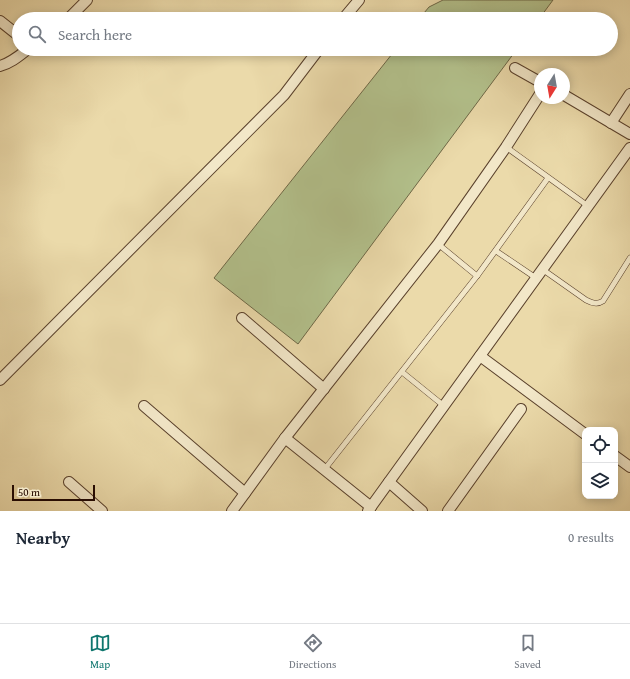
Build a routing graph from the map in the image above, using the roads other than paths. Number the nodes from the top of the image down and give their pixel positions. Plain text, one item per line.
1 (88, 0) edge
2 (359, 0) edge
3 (75, 12) edge
4 (350, 12) edge
5 (0, 21) edge
6 (12, 30) edge
7 (20, 56) edge
8 (314, 56) edge
9 (0, 66) edge
10 (515, 68) dead end
11 (534, 79) edge
12 (630, 94) edge
13 (570, 98) edge
14 (534, 103) edge
15 (611, 122) junction
16 (630, 134) edge
17 (506, 146) junction
18 (630, 148) edge
19 (548, 178) junction
20 (588, 206) junction
21 (438, 244) junction
22 (496, 251) junction
23 (630, 258) edge
24 (539, 274) junction
25 (477, 276) junction
26 (242, 318) dead end
27 (480, 356) junction
28 (402, 372) junction
29 (0, 380) edge
30 (324, 389) junction
31 (144, 406) dead end
32 (444, 406) junction
33 (521, 409) dead end
34 (582, 432) edge
35 (285, 438) junction
36 (618, 458) edge
37 (630, 467) edge
38 (324, 470) junction
39 (68, 482) dead end
40 (389, 482) junction
41 (245, 493) junction
42 (369, 509) edge
43 (102, 511) edge
44 (232, 511) edge
45 (422, 511) edge
46 (448, 511) edge

1 - 3 street
2 - 4 street
5 - 6 street
7 - 9 street
8 - 29 street
10 - 11 street
12 - 15 street
13 - 15 street
14 - 17 street
15 - 16 street
17 - 19 lane
17 - 21 street
18 - 20 street
19 - 20 lane
19 - 22 lane
20 - 24 street
21 - 25 lane
21 - 30 street
22 - 24 lane
22 - 25 lane
23 - 24 lane
24 - 27 street
25 - 28 lane
26 - 30 street
27 - 32 street
27 - 34 street
28 - 32 lane
28 - 38 lane
30 - 35 street
31 - 41 street
32 - 40 street
33 - 46 street
35 - 38 street
35 - 41 street
36 - 37 street
38 - 42 street
39 - 43 street
40 - 42 street
40 - 45 street
41 - 44 street

